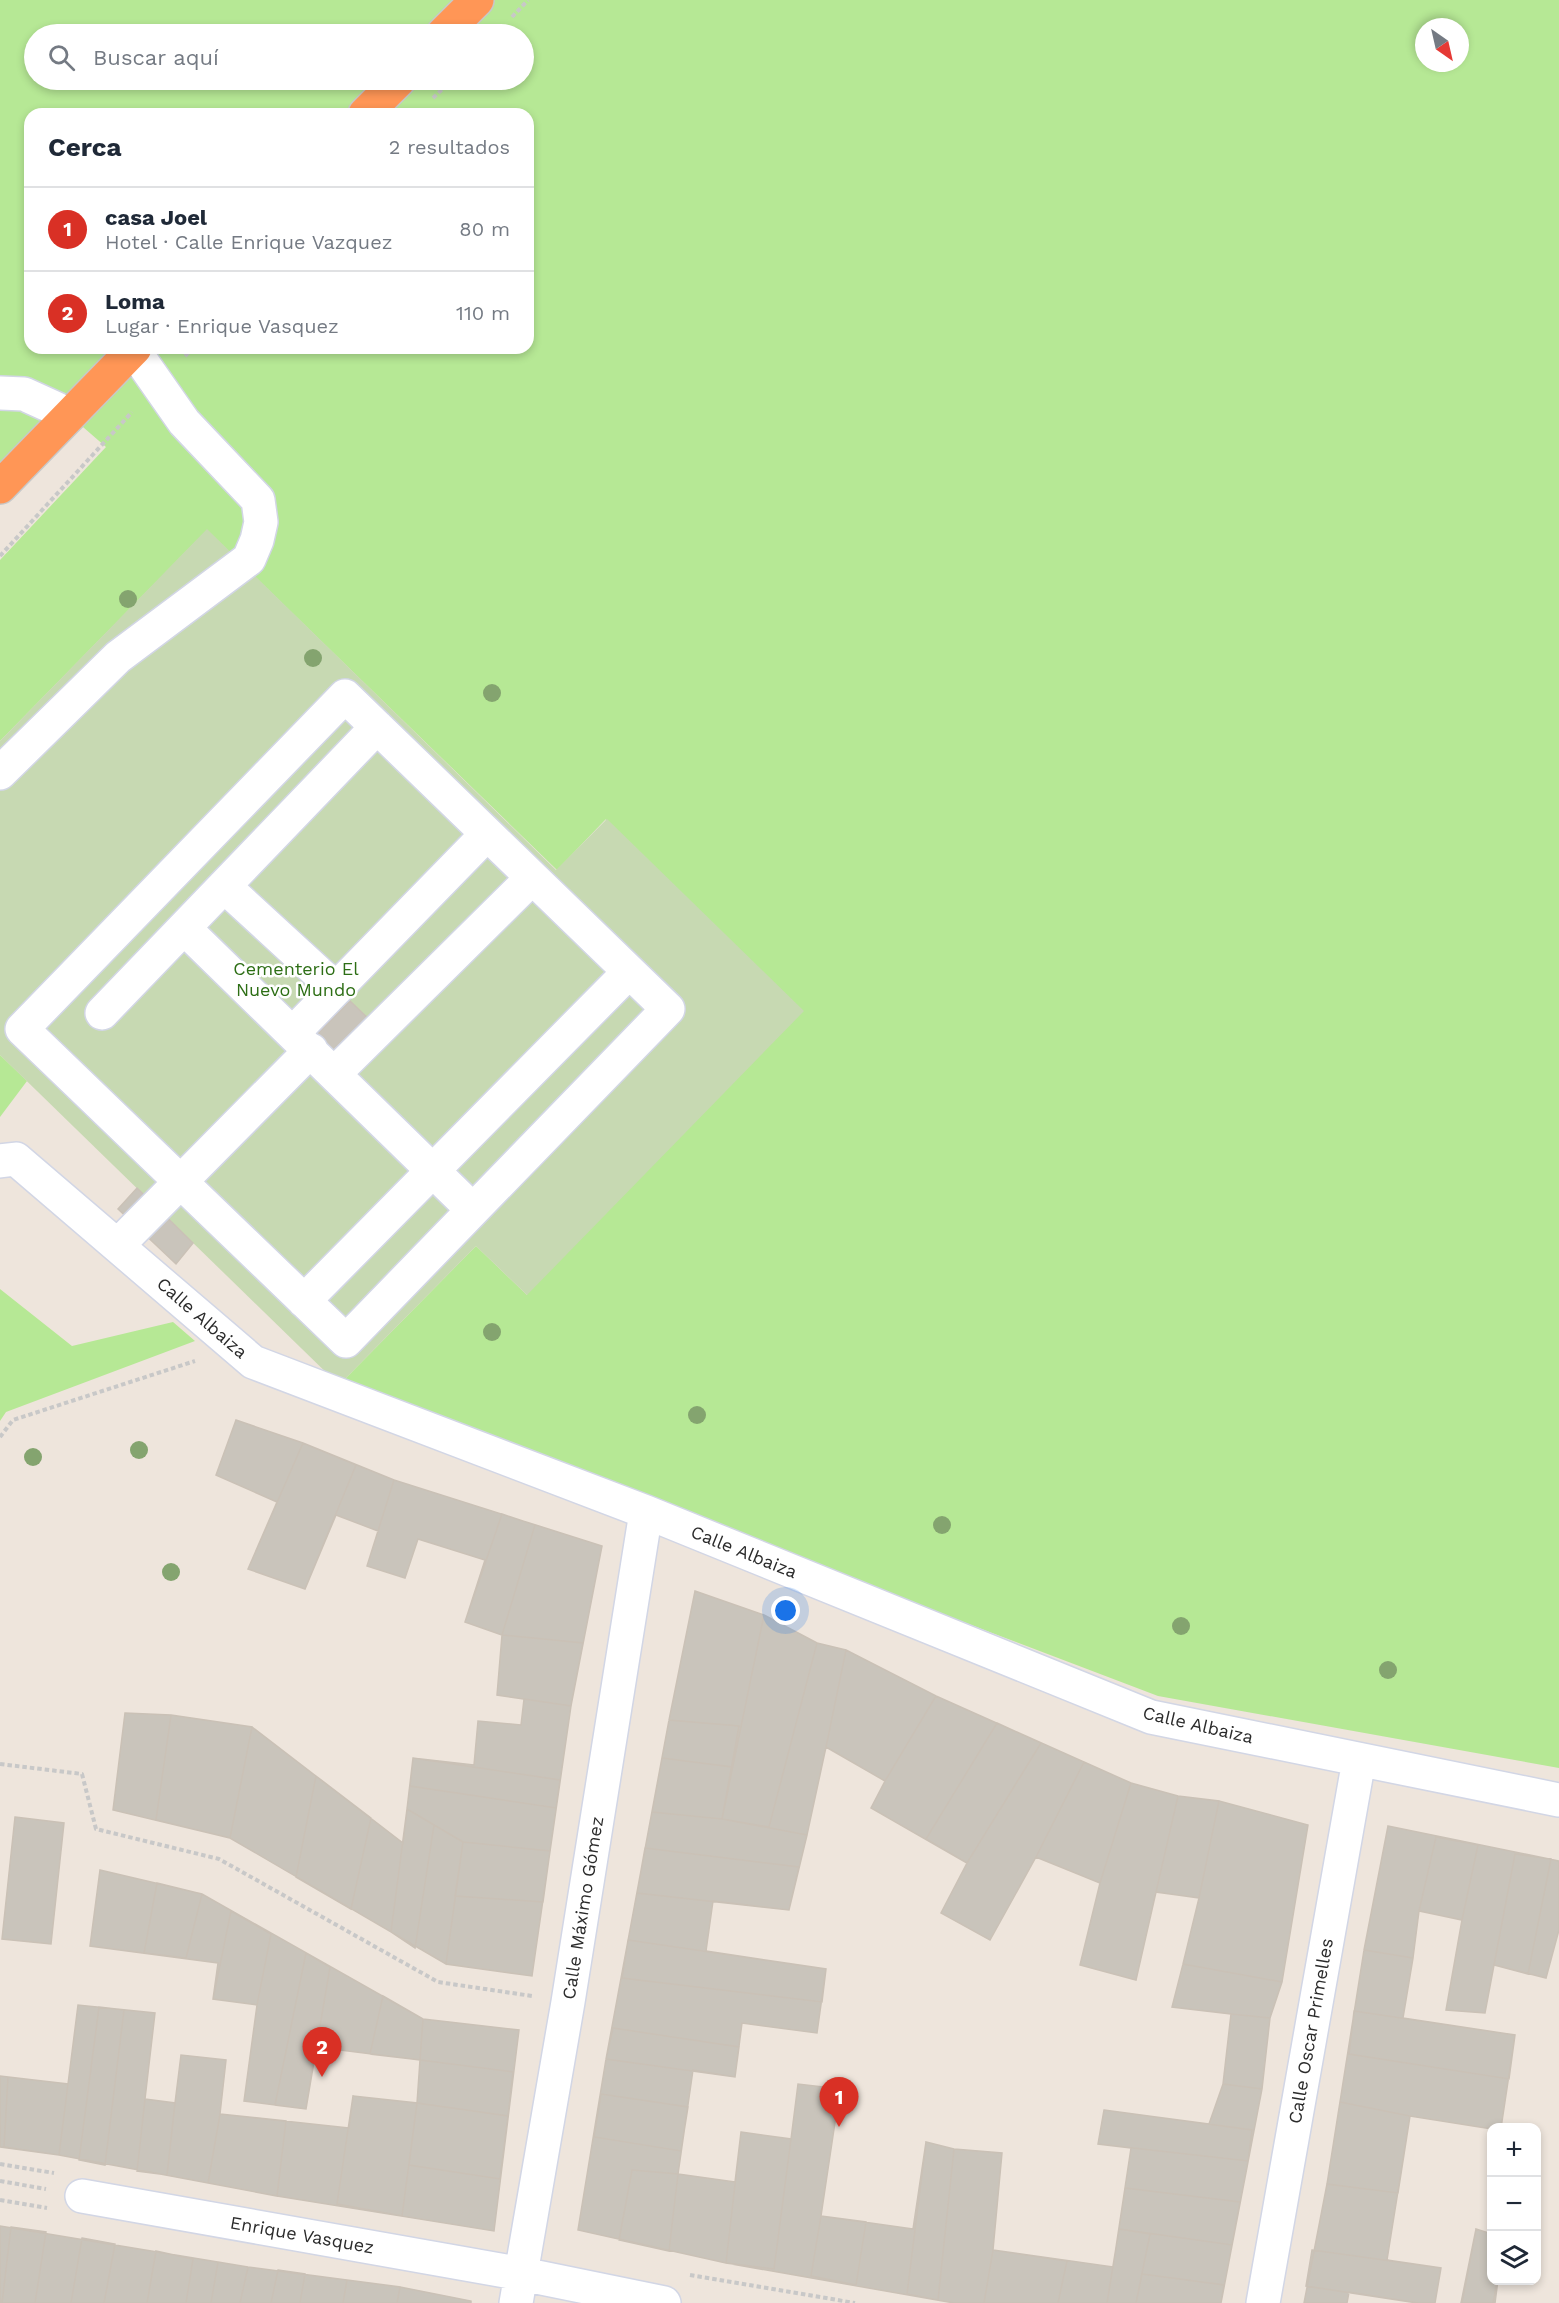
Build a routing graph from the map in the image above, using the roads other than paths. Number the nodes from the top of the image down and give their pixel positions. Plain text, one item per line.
1 (477, 0) edge
2 (453, 24) edge
3 (389, 90) edge
4 (371, 108) edge
5 (129, 354) edge
6 (137, 354) edge
7 (0, 393) edge
8 (68, 414) junction
9 (0, 487) edge
10 (376, 727) junction
11 (0, 773) edge
12 (487, 834) junction
13 (532, 878) junction
14 (224, 886) junction
15 (184, 928) junction
16 (630, 972) junction
17 (336, 989) junction
18 (102, 1013) dead end
19 (302, 1042) junction
20 (334, 1074) junction
21 (0, 1161) edge
22 (433, 1170) junction
23 (181, 1182) junction
24 (474, 1210) junction
25 (118, 1245) junction
26 (304, 1301) junction
27 (646, 1512) junction
28 (1359, 1760) junction
29 (1559, 1800) edge
30 (82, 2196) road end
31 (519, 2288) edge
32 (663, 2303) edge
33 (1263, 2303) edge

1 - 2 highway
3 - 4 highway
5 - 8 highway
6 - 11 street
7 - 8 street
8 - 9 highway
10 - 12 street
10 - 14 street
10 - 23 street
12 - 13 street
12 - 17 street
13 - 16 street
13 - 20 street
14 - 15 street
14 - 17 street
15 - 18 street
15 - 19 street
16 - 22 street
16 - 24 street
17 - 19 street
19 - 20 street
19 - 23 street
20 - 22 street
21 - 25 street, Calle Albaiza
22 - 24 street
22 - 26 street
23 - 25 street
23 - 26 street
24 - 26 street
25 - 27 street, Calle Albaiza
27 - 28 street, Calle Albaiza
27 - 31 street, Calle Máximo Gómez
28 - 29 street, Calle Albaiza
28 - 33 street, Calle Oscar Primelles
30 - 31 street, Enrique Vasquez
31 - 32 street, Enrique Vasquez

